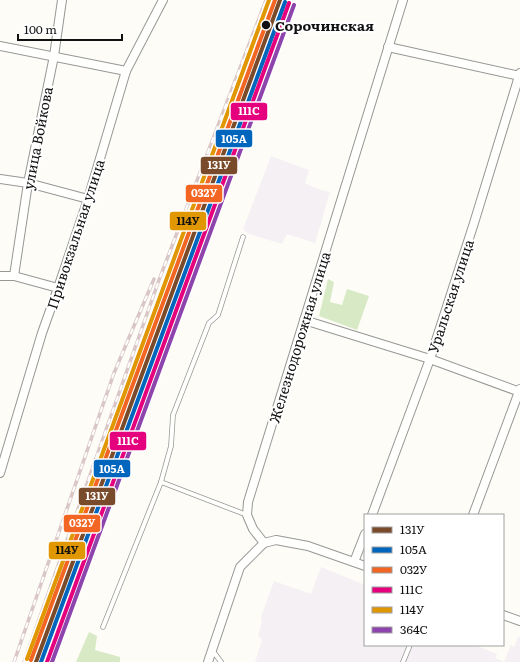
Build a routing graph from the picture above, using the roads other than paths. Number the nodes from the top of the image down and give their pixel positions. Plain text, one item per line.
1 (62, 0) edge
2 (163, 0) edge
3 (403, 0) edge
4 (0, 46) edge
5 (388, 47) junction
6 (54, 56) junction
7 (126, 71) junction
8 (520, 75) edge
9 (0, 179) edge
10 (28, 183) junction
11 (88, 200) junction
12 (243, 237) dead end
13 (0, 276) edge
14 (14, 276) junction
15 (58, 288) junction
16 (304, 320) junction
17 (430, 359) junction
18 (520, 391) edge
19 (0, 473) edge
20 (161, 482) junction
21 (372, 514) edge
22 (473, 514) edge
23 (248, 515) junction
24 (364, 537) edge
25 (264, 543) junction
26 (354, 562) junction
27 (364, 566) edge
28 (504, 615) edge
29 (520, 621) edge
30 (103, 627) dead end
31 (410, 646) edge
32 (211, 650) junction
33 (208, 662) edge
34 (221, 662) edge
35 (403, 662) edge

1 - 6 street, улица Войкова
2 - 7 street, Привокзальная улица
3 - 5 street, Железнодорожная улица
4 - 6 street
5 - 8 street
5 - 16 street, Железнодорожная улица
6 - 7 street
6 - 10 street, улица Войкова
7 - 11 street, Привокзальная улица
8 - 17 street, Уральская улица
9 - 10 street
10 - 11 street
10 - 14 street, улица Войкова
11 - 15 street, Привокзальная улица
12 - 20 lane
13 - 14 street
14 - 15 street
15 - 19 street, Привокзальная улица
16 - 17 street
16 - 23 street, Железнодорожная улица
17 - 18 street
17 - 21 street, Уральская улица
18 - 22 street
20 - 23 lane
20 - 30 lane
23 - 25 street
24 - 26 street
25 - 26 street
25 - 32 street
26 - 27 street
28 - 29 street
31 - 35 lane
32 - 33 street
32 - 34 lane

